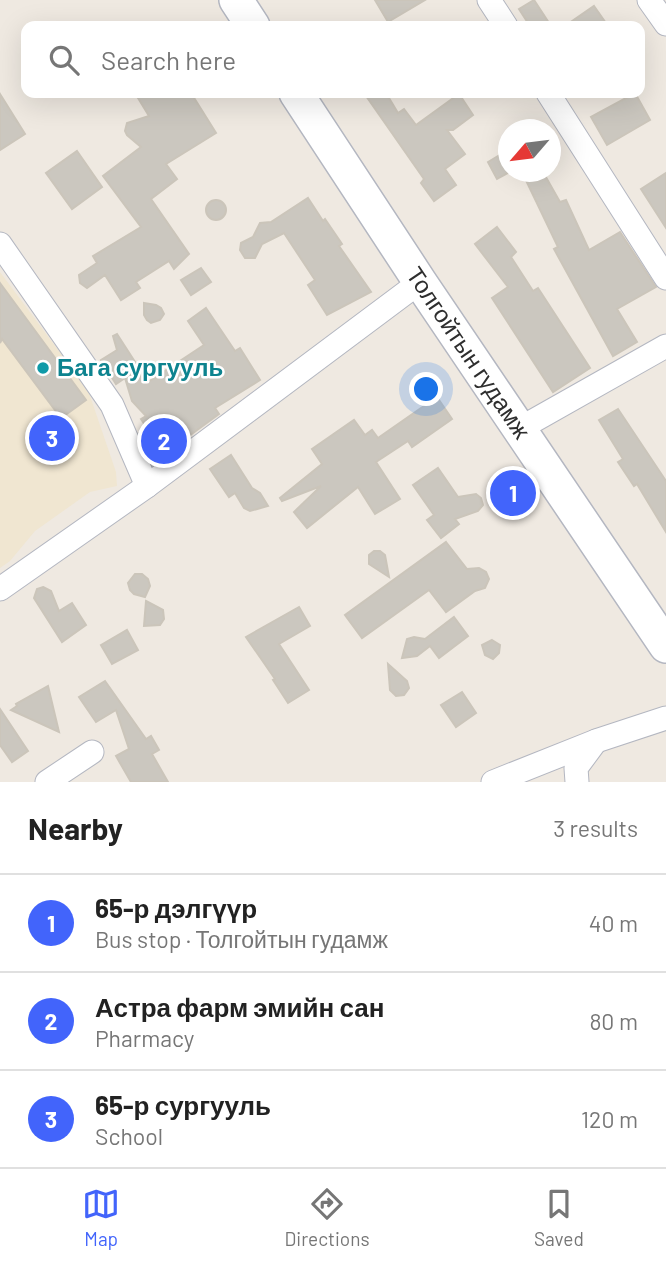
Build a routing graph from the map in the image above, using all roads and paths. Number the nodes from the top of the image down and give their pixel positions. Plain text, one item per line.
1 (236, 0) edge
2 (489, 0) edge
3 (649, 0) edge
4 (250, 21) edge
5 (503, 21) edge
6 (666, 24) edge
7 (299, 98) edge
8 (551, 98) edge
9 (0, 244) edge
10 (666, 278) edge
11 (420, 282) junction
12 (666, 346) edge
13 (519, 429) junction
14 (147, 486) junction
15 (0, 589) edge
16 (655, 609) edge
17 (666, 646) edge
18 (666, 718) edge
19 (596, 741) junction
20 (92, 752) dead end
21 (47, 782) edge
22 (493, 782) edge
23 (577, 782) edge

1 - 4 main road
2 - 5 street
3 - 6 street
7 - 11 main road, Толгойтын гудамж
8 - 10 street
9 - 14 street
11 - 13 main road, Толгойтын гудамж
11 - 14 street
12 - 13 street
13 - 16 main road, Толгойтын гудамж
14 - 15 street
16 - 17 main road, Толгойтын гудамж
18 - 19 street
19 - 22 street
19 - 23 street
20 - 21 street

